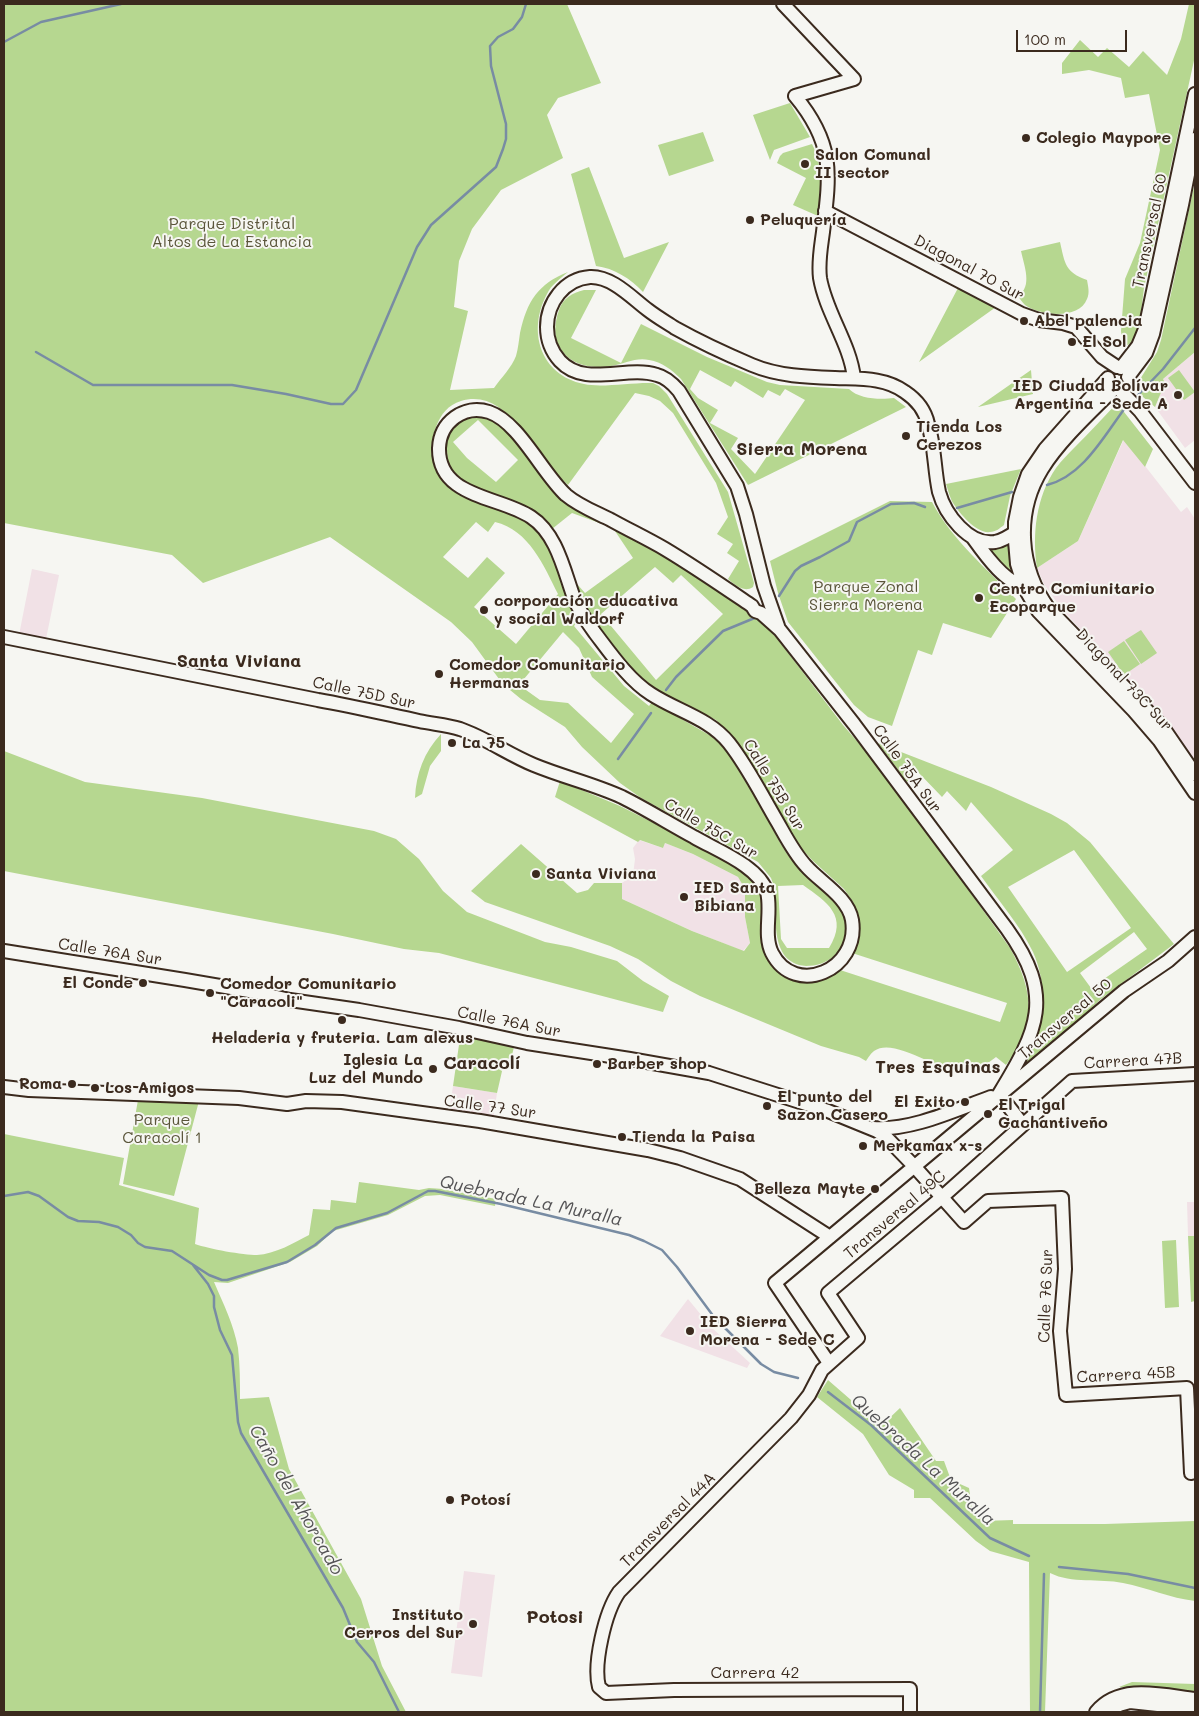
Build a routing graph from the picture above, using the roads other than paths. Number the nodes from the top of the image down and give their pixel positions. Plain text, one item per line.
1 (784, 4) edge
2 (1195, 94) edge
3 (1195, 139) edge
4 (825, 211) junction
5 (854, 378) junction
6 (1118, 378) junction
7 (488, 412) joint
8 (1195, 483) edge
9 (1019, 529) junction
10 (971, 536) junction
11 (1029, 585) junction
12 (761, 602) junction
13 (4, 637) edge
14 (1195, 774) edge
15 (1195, 793) edge
16 (618, 796) joint
17 (1195, 937) edge
18 (4, 952) edge
19 (780, 964) joint
20 (1195, 1074) edge
21 (1072, 1081) joint
22 (4, 1087) edge
23 (999, 1094) junction
24 (1023, 1125) junction
25 (870, 1128) junction
26 (914, 1166) junction
27 (941, 1198) junction
28 (964, 1222) joint
29 (830, 1237) junction
30 (858, 1338) joint
31 (829, 1362) junction
32 (1066, 1394) joint
33 (1193, 1473) edge
34 (600, 1690) joint
35 (1125, 1699) junction
36 (1195, 1699) edge
37 (1195, 1709) edge
38 (910, 1712) edge
39 (1096, 1712) edge
40 (1109, 1712) edge

1 - 4 street
2 - 6 street, Transversal 60
3 - 6 street, Transversal 60
4 - 5 street
4 - 6 street, Diagonal 70 Sur
5 - 10 street
5 - 12 street
6 - 8 street, Diagonal 70 Sur
6 - 9 street, Transversal 60
7 - 12 street, Calle 75A Sur
7 - 19 street, Calle 75B Sur
9 - 10 street
9 - 11 street, Diagonal 73C Sur
10 - 11 street
11 - 14 street, Diagonal 73C Sur
11 - 15 street, Diagonal 73C Sur
12 - 23 street, Calle 75A Sur
13 - 16 street, Calle 75D Sur
16 - 19 street, Calle 75C Sur
17 - 23 street, Transversal 50
18 - 25 street, Calle 76A Sur
20 - 21 street, Carrera 47B
21 - 24 street, Transversal 49C
22 - 29 street, Calle 77 Sur
23 - 24 street
23 - 25 street
23 - 26 street, Transversal 50
24 - 27 street, Transversal 49C
25 - 26 street, Calle 76A Sur
26 - 27 street, Calle 76A Sur
26 - 29 street, Transversal 50
27 - 28 street, Calle 76A Sur
27 - 30 street, Transversal 49C
28 - 32 street, Calle 76 Sur
29 - 31 street, Transversal 50
30 - 31 street, Transversal 44A
31 - 34 street, Transversal 44A
32 - 33 street, Carrera 45B
34 - 38 street, Carrera 42
35 - 36 street
35 - 37 street
35 - 39 street
35 - 40 street

